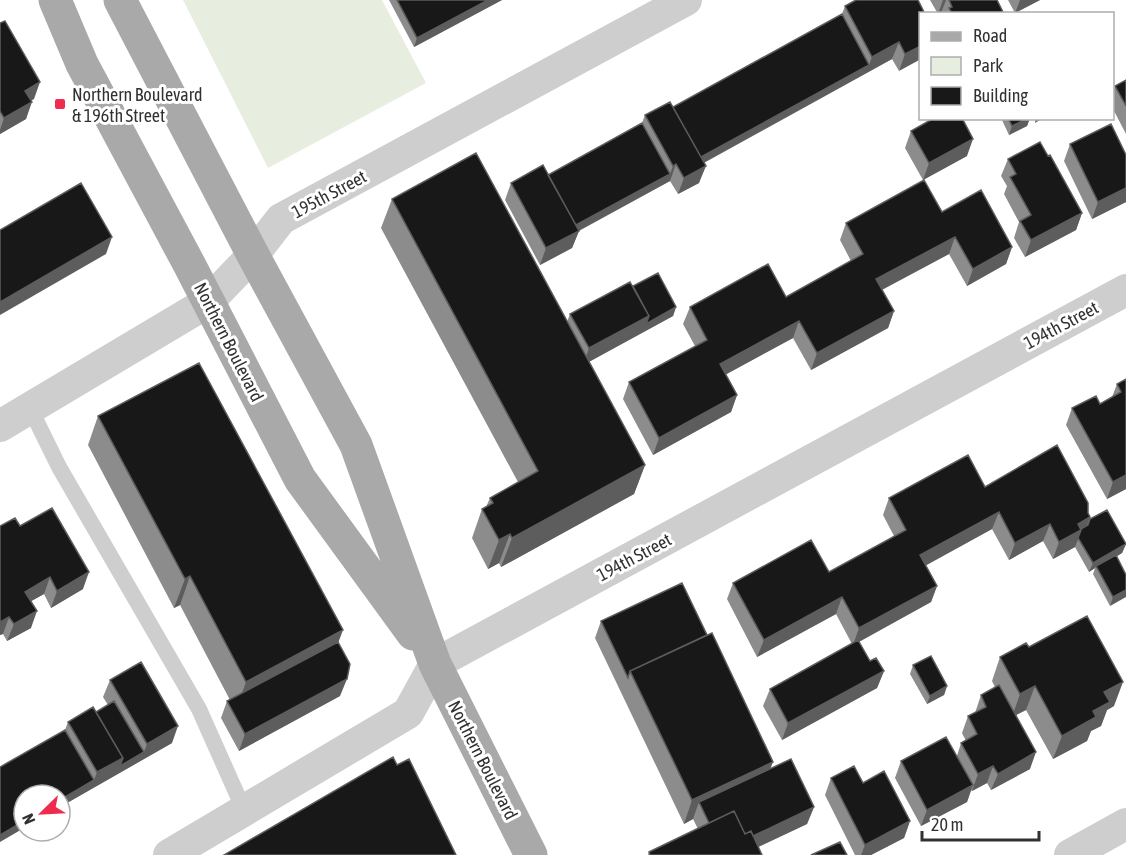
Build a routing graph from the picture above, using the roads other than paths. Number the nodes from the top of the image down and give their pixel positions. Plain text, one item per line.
1 (56, 0) edge
2 (120, 0) edge
3 (686, 0) edge
4 (253, 255) junction
5 (1126, 290) edge
6 (208, 302) junction
7 (30, 408) junction
8 (0, 426) edge
9 (435, 664) junction
10 (244, 810) junction
11 (1126, 824) edge
12 (169, 855) edge
13 (531, 855) edge
14 (1070, 855) edge

1 - 6 main road, Northern Boulevard
2 - 4 main road, Northern Boulevard
3 - 4 street, 195th Street
4 - 6 street, 195th Street
4 - 9 main road, Northern Boulevard
5 - 9 street, 194th Street
6 - 7 street, 195th Street
6 - 9 main road, Northern Boulevard
7 - 8 street, 195th Street
7 - 10 lane
9 - 10 street
9 - 13 main road, Northern Boulevard
10 - 12 street
11 - 14 street

